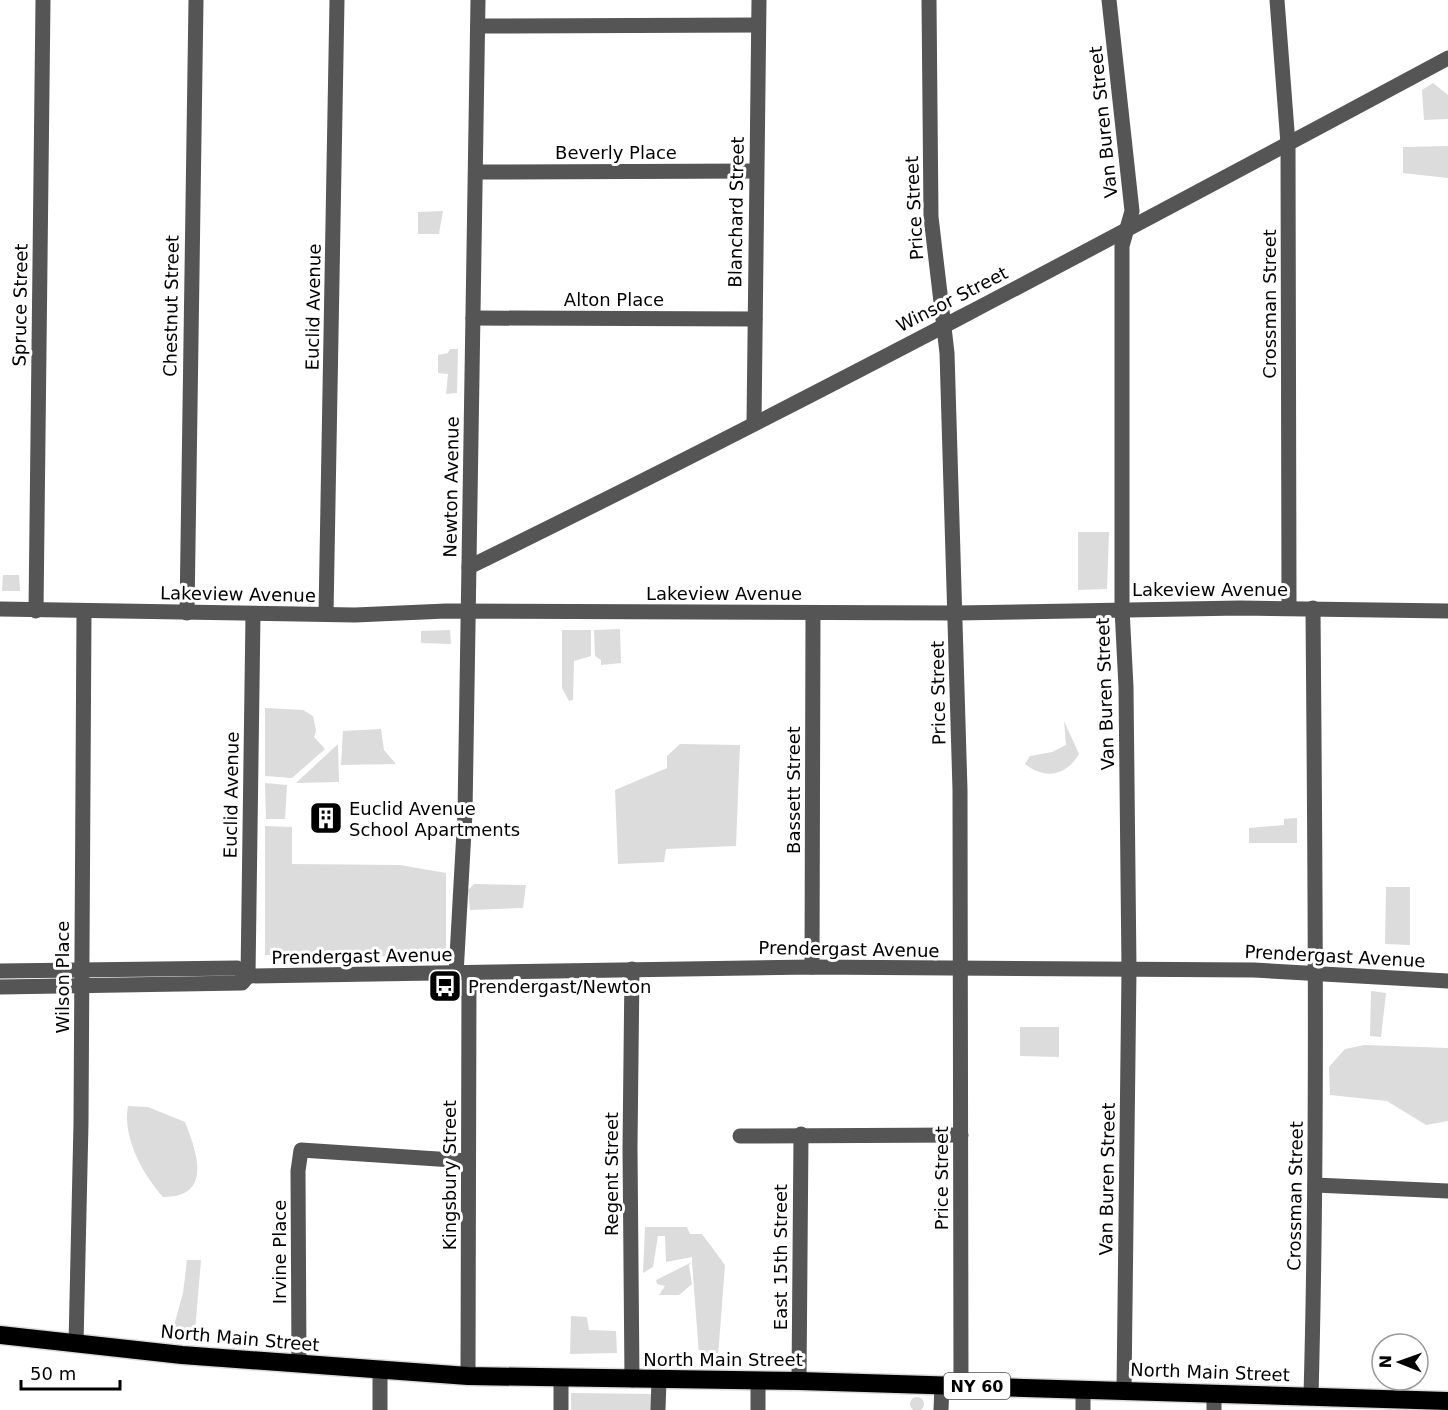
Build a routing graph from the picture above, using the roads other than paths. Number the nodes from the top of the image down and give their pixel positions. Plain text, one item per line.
1 (43, 0) edge
2 (196, 0) edge
3 (337, 0) edge
4 (478, 0) edge
5 (759, 0) edge
6 (928, 0) edge
7 (1109, 0) edge
8 (1277, 0) edge
9 (758, 25) junction
10 (478, 26) junction
11 (1448, 58) edge
12 (1288, 144) junction
13 (756, 171) junction
14 (476, 172) junction
15 (1126, 231) junction
16 (473, 318) junction
17 (755, 319) junction
18 (944, 326) junction
19 (754, 424) junction
20 (470, 567) junction
21 (1289, 608) junction
22 (1313, 608) junction
23 (0, 609) edge
24 (1122, 609) junction
25 (36, 611) junction
26 (468, 611) junction
27 (1448, 611) edge
28 (84, 612) junction
29 (187, 613) junction
30 (956, 613) junction
31 (253, 614) junction
32 (326, 614) junction
33 (813, 614) junction
34 (812, 967) junction
35 (632, 969) junction
36 (82, 970) junction
37 (961, 970) junction
38 (1129, 970) junction
39 (0, 971) edge
40 (463, 974) junction
41 (1316, 974) junction
42 (248, 976) junction
43 (1448, 981) edge
44 (82, 986) junction
45 (0, 987) edge
46 (801, 1134) junction
47 (961, 1135) junction
48 (740, 1136) dead end
49 (468, 1161) junction
50 (1316, 1185) junction
51 (1448, 1191) edge
52 (0, 1335) edge
53 (76, 1344) junction
54 (299, 1364) junction
55 (380, 1370) junction
56 (468, 1376) junction
57 (561, 1378) junction
58 (632, 1380) junction
59 (658, 1380) junction
60 (758, 1380) junction
61 (799, 1380) junction
62 (942, 1385) junction
63 (961, 1386) junction
64 (1083, 1389) junction
65 (1124, 1390) junction
66 (1311, 1396) junction
67 (1448, 1401) edge
68 (1214, 1402) edge
69 (1352, 1404) edge
70 (380, 1410) edge
71 (561, 1410) edge
72 (658, 1410) edge
73 (758, 1410) edge
74 (941, 1410) edge
75 (1083, 1410) edge

1 - 25 street, Spruce Street
2 - 29 street, Chestnut Street
3 - 32 street, Euclid Avenue
4 - 10 street, Newton Avenue
5 - 9 street, Blanchard Street
6 - 18 street, Price Street
7 - 15 street, Van Buren Street
8 - 12 street, Crossman Street
9 - 10 street
9 - 13 street, Blanchard Street
10 - 14 street, Newton Avenue
11 - 12 street, Winsor Street
12 - 15 street, Winsor Street
12 - 21 street, Crossman Street
13 - 14 street, Beverly Place
13 - 17 street, Blanchard Street
14 - 16 street, Newton Avenue
15 - 18 street, Winsor Street
15 - 24 street, Van Buren Street
16 - 17 street, Alton Place
16 - 20 street, Newton Avenue
17 - 19 street, Blanchard Street
18 - 19 street, Winsor Street
18 - 30 street, Price Street
19 - 20 street, Winsor Street
20 - 26 street, Newton Avenue
21 - 22 street, Lakeview Avenue
21 - 24 street, Lakeview Avenue
22 - 27 street, Lakeview Avenue
22 - 41 street, Crossman Street
23 - 25 street, Lakeview Avenue
24 - 30 street, Lakeview Avenue
24 - 38 street, Van Buren Street
25 - 28 street, Lakeview Avenue
26 - 32 street, Lakeview Avenue
26 - 33 street, Lakeview Avenue
26 - 40 street, Newton Avenue
28 - 29 street, Lakeview Avenue
28 - 36 street, Wilson Place
29 - 31 street, Lakeview Avenue
30 - 33 street, Lakeview Avenue
30 - 37 street, Price Street
31 - 32 street, Lakeview Avenue
31 - 42 street, Euclid Avenue
33 - 34 street, Bassett Street
34 - 35 street, Prendergast Avenue
34 - 37 street, Prendergast Avenue
35 - 40 street, Prendergast Avenue
35 - 58 street, Regent Street
36 - 39 street
36 - 42 street
36 - 44 street, Wilson Place
37 - 38 street, Prendergast Avenue
37 - 47 street, Price Street
38 - 41 street, Prendergast Avenue
38 - 65 street, Van Buren Street
40 - 42 street, Prendergast Avenue
40 - 49 street, Kingsbury Street
41 - 43 street, Prendergast Avenue
41 - 50 street, Crossman Street
42 - 44 street
44 - 45 street
44 - 53 street, Wilson Place
46 - 47 street
46 - 48 street
46 - 61 street, East 15th Street
47 - 63 street, Price Street
49 - 54 street, Irvine Place
49 - 56 street, Kingsbury Street
50 - 51 street
50 - 66 street, Crossman Street
52 - 53 highway, North Main Street / NY 60
53 - 54 highway, North Main Street / NY 60
54 - 55 highway, North Main Street / NY 60
55 - 56 highway, North Main Street / NY 60
55 - 70 street
56 - 57 highway, North Main Street / NY 60
57 - 58 highway, North Main Street / NY 60
57 - 71 street
58 - 59 highway, North Main Street / NY 60
59 - 60 highway, North Main Street / NY 60
59 - 72 street
60 - 61 highway, North Main Street / NY 60
60 - 73 street
61 - 62 highway, North Main Street / NY 60
62 - 63 highway, North Main Street / NY 60
62 - 74 street
63 - 64 highway, North Main Street / NY 60
64 - 65 highway, North Main Street / NY 60
64 - 75 street
65 - 68 highway, North Main Street / NY 60
66 - 68 highway, North Main Street / NY 60
66 - 69 highway, North Main Street / NY 60
67 - 69 highway, North Main Street / NY 60

